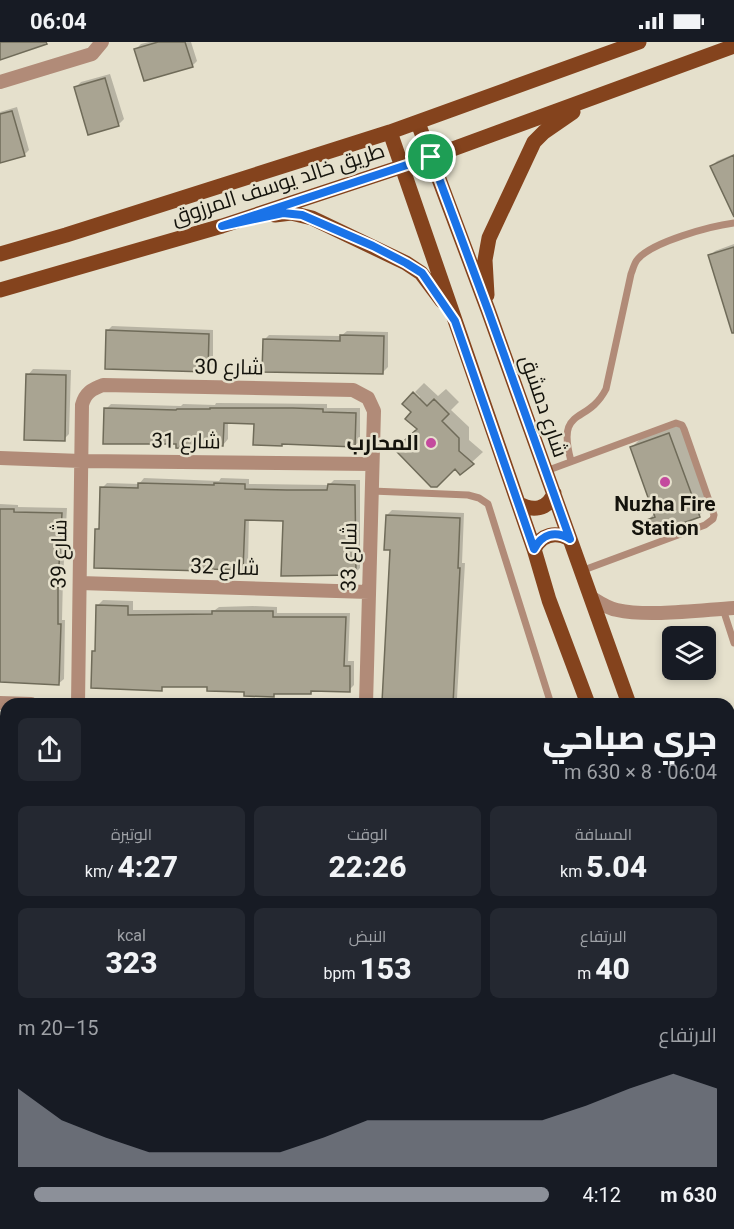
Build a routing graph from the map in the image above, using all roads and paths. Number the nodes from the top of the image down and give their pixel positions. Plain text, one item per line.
1 (102, 42) edge
2 (639, 42) edge
3 (734, 46) edge
4 (0, 82) edge
5 (597, 98) junction
6 (418, 123) junction
7 (390, 132) junction
8 (431, 157) junction
9 (402, 167) junction
10 (734, 223) edge
11 (222, 226) junction
12 (66, 235) junction
13 (0, 248) edge
14 (0, 254) edge
15 (0, 291) edge
16 (488, 310) junction
17 (455, 321) junction
18 (82, 405) joint
19 (374, 411) joint
20 (0, 458) edge
21 (81, 461) junction
22 (571, 461) junction
23 (372, 464) junction
24 (545, 472) junction
25 (372, 491) junction
26 (554, 492) junction
27 (518, 503) junction
28 (570, 539) junction
29 (534, 549) junction
30 (581, 571) junction
31 (80, 583) junction
32 (369, 592) junction
33 (592, 598) junction
34 (549, 600) junction
35 (728, 608) edge
36 (734, 643) edge
37 (78, 698) edge
38 (366, 698) edge
39 (549, 698) edge
40 (578, 698) edge
41 (586, 698) edge
42 (627, 698) edge

1 - 4 street
2 - 6 main road, طريق خالد يوسف المرزوق
3 - 5 main road, طريق خالد يوسف المرزوق
5 - 8 main road, طريق خالد يوسف المرزوق
5 - 16 main road
6 - 7 main road, طريق خالد يوسف المرزوق
6 - 8 main road, شارع دمشق
7 - 9 main road
7 - 12 main road, طريق خالد يوسف المرزوق
8 - 9 main road, طريق خالد يوسف المرزوق
8 - 16 main road, شارع دمشق
9 - 11 main road, طريق خالد يوسف المرزوق
9 - 17 main road
10 - 22 lane
11 - 15 main road, طريق خالد يوسف المرزوق
11 - 17 main road
12 - 13 main road
12 - 14 main road, طريق خالد يوسف المرزوق
16 - 24 main road, شارع دمشق
17 - 27 main road
18 - 19 street, شارع 30
18 - 21 street, شارع 39
19 - 23 street, شارع 33
20 - 21 street, شارع 31
21 - 23 street, شارع 31
21 - 31 street, شارع 39
22 - 24 lane
22 - 30 lane
23 - 25 street, شارع 33
24 - 26 main road, شارع دمشق
25 - 32 street, شارع 33
25 - 39 lane
26 - 27 main road
26 - 28 main road, شارع دمشق
27 - 29 main road
28 - 29 main road
28 - 30 main road, شارع دمشق
29 - 34 main road
30 - 33 main road, شارع دمشق
31 - 32 street, شارع 32
31 - 37 street, شارع 39
32 - 38 street, شارع 33
33 - 35 street
33 - 42 main road, شارع دمشق
34 - 40 street
34 - 41 main road
35 - 36 lane

